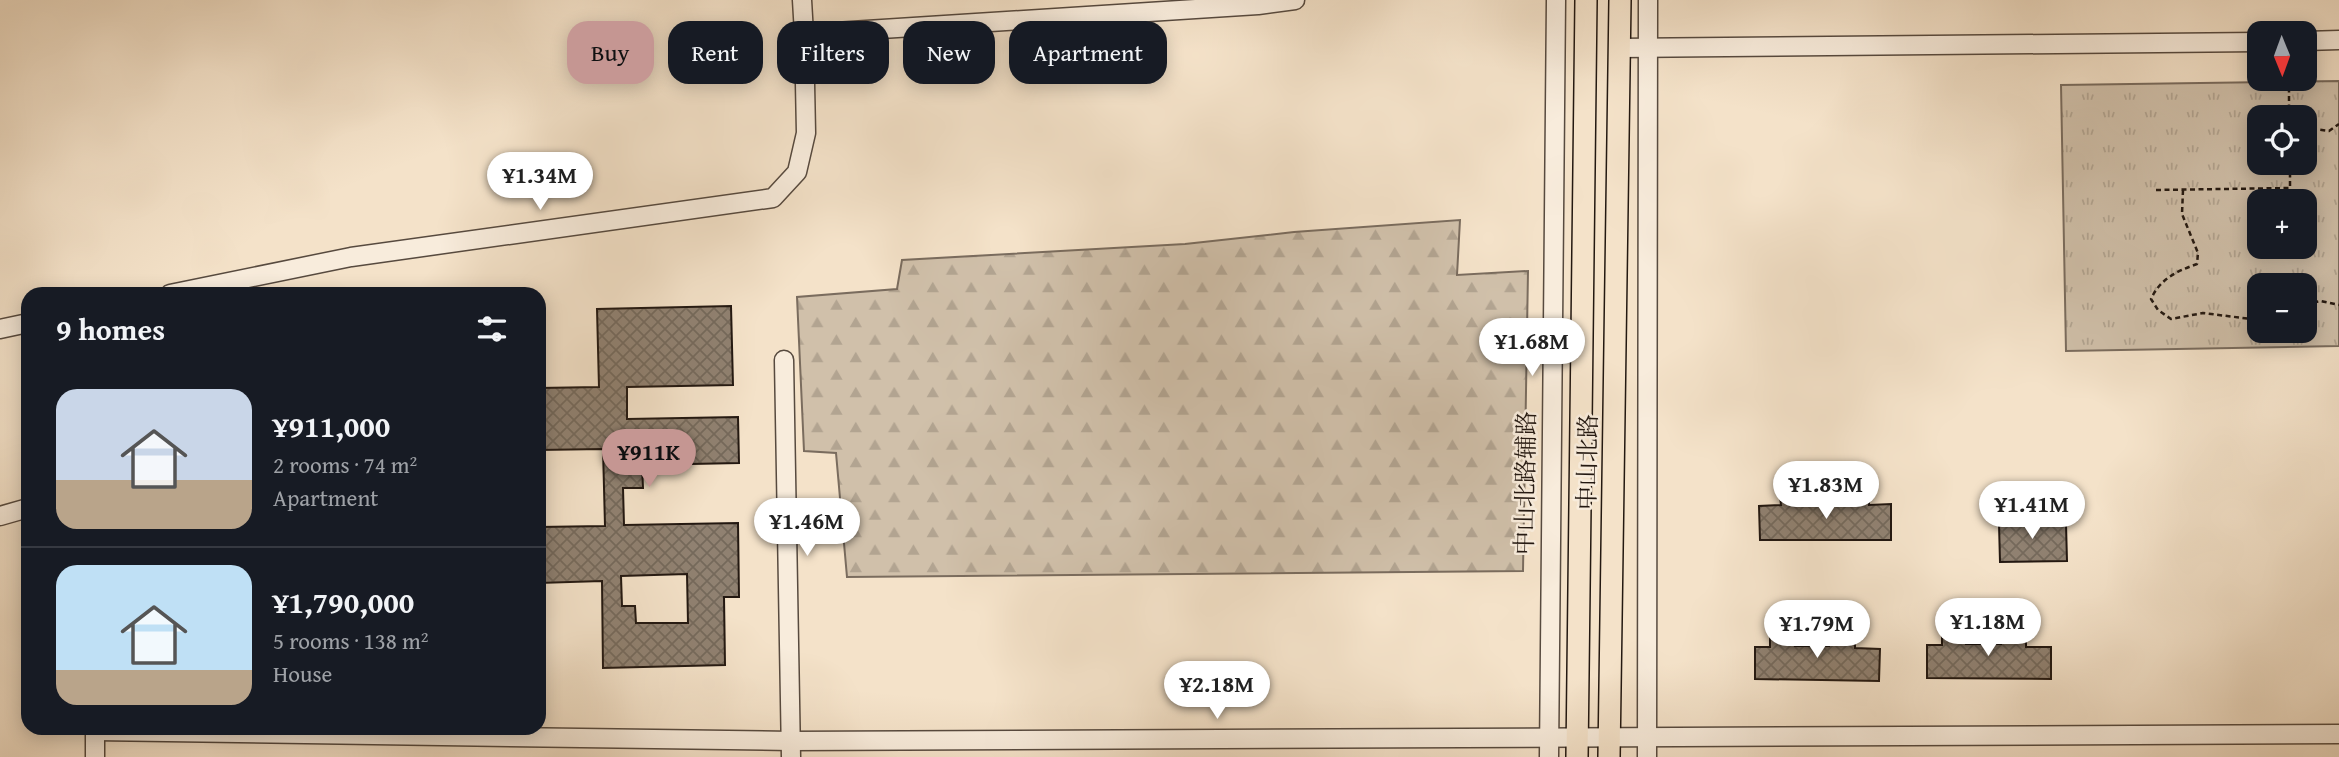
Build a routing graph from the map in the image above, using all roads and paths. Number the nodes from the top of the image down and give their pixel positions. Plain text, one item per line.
1 (802, 0) edge
2 (1294, 0) edge
3 (1556, 0) edge
4 (1586, 0) edge
5 (1620, 0) edge
6 (1648, 0) edge
7 (1258, 3) edge
8 (803, 21) edge
9 (889, 28) edge
10 (2339, 40) edge
11 (2317, 41) edge
12 (2247, 42) edge
13 (1619, 48) junction
14 (1648, 49) junction
15 (805, 84) edge
16 (2339, 124) edge
17 (2317, 129) edge
18 (2290, 175) edge
19 (2156, 190) dead end
20 (2183, 190) junction
21 (204, 287) edge
22 (2317, 302) edge
23 (2339, 305) edge
24 (2247, 318) edge
25 (21, 324) edge
26 (0, 329) edge
27 (784, 360) dead end
28 (21, 510) edge
29 (0, 516) edge
30 (2339, 734) edge
31 (95, 735) edge
32 (278, 735) edge
33 (1647, 738) junction
34 (1549, 739) junction
35 (1577, 748) edge
36 (1609, 748) edge
37 (791, 749) edge
38 (95, 757) edge
39 (1549, 757) edge
40 (1647, 757) edge

1 - 8 street
2 - 7 street
3 - 34 street, 中山北路辅路
4 - 35 main road, 中山北路
5 - 13 main road, 中山北路
6 - 14 street
7 - 9 street
10 - 11 street
12 - 14 street
13 - 14 street
13 - 36 main road, 中山北路
14 - 33 street
15 - 21 street
16 - 17 path
18 - 20 path
19 - 20 path
20 - 24 path
22 - 23 path
25 - 26 street
27 - 37 street
28 - 29 street
30 - 33 street
31 - 38 street
32 - 37 street
33 - 36 street
33 - 40 street
34 - 35 street
34 - 37 street
34 - 39 street, 中山北路辅路
35 - 36 street

